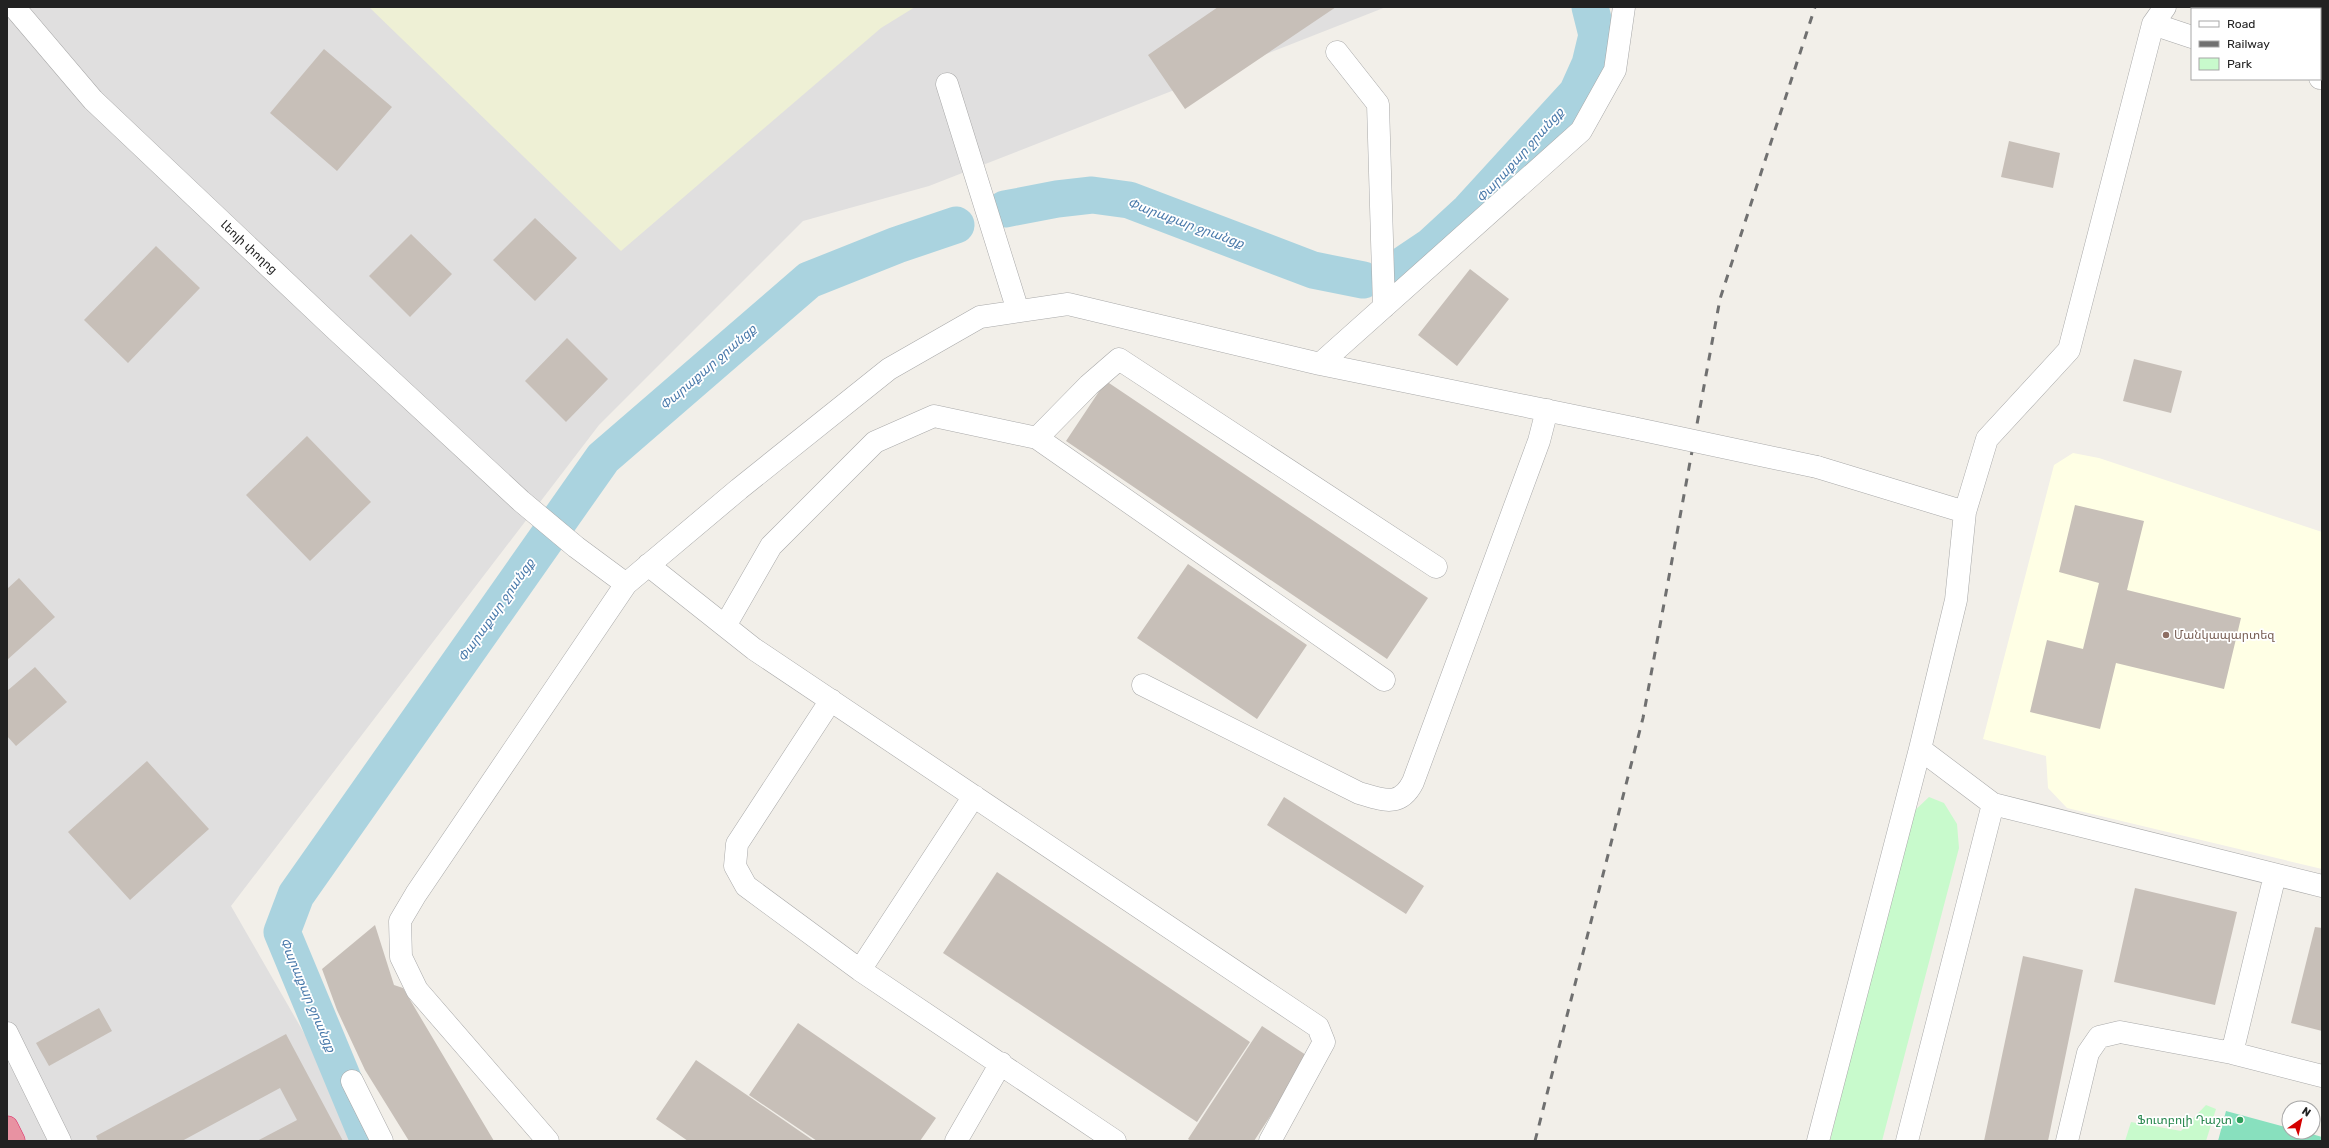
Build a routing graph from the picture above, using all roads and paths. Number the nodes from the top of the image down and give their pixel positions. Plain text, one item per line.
1 (14, 7) edge
2 (1624, 7) edge
3 (2159, 16) edge
4 (2191, 36) edge
5 (1337, 52) dead end
6 (947, 84) dead end
7 (1384, 307) junction
8 (1018, 311) junction
9 (1320, 364) junction
10 (1547, 410) junction
11 (1037, 438) junction
12 (1965, 512) junction
13 (648, 565) junction
14 (1436, 567) dead end
15 (626, 584) junction
16 (725, 626) junction
17 (1384, 680) dead end
18 (1143, 685) dead end
19 (831, 700) junction
20 (1920, 749) junction
21 (974, 796) junction
22 (1993, 804) junction
23 (2275, 875) junction
24 (2322, 886) edge
25 (860, 970) junction
26 (7, 1033) edge
27 (2232, 1053) junction
28 (1001, 1063) junction
29 (2322, 1076) edge
30 (352, 1081) dead end
31 (7, 1126) edge
32 (14, 1141) edge
33 (60, 1141) edge
34 (382, 1141) edge
35 (548, 1141) edge
36 (956, 1141) edge
37 (1115, 1141) edge
38 (1270, 1141) edge
39 (1818, 1141) edge
40 (1907, 1141) edge
41 (2068, 1141) edge

1 - 15 street, Լեոյի փողոց
2 - 7 street
3 - 4 street
3 - 12 street
5 - 7 street
6 - 8 street
7 - 9 street
8 - 9 street
8 - 13 street
9 - 10 street
10 - 12 street, bridge
10 - 18 street
11 - 14 street
11 - 16 street
11 - 17 street
12 - 20 street
13 - 15 street
13 - 16 street
15 - 35 street
16 - 19 street
19 - 21 street
19 - 25 street
20 - 22 street
20 - 39 street
21 - 25 street
21 - 38 street
22 - 23 street
22 - 40 street
23 - 24 street
23 - 27 street
25 - 28 street
26 - 33 street
27 - 29 street
27 - 41 street
28 - 36 street
28 - 37 street
30 - 34 street
31 - 32 highway

